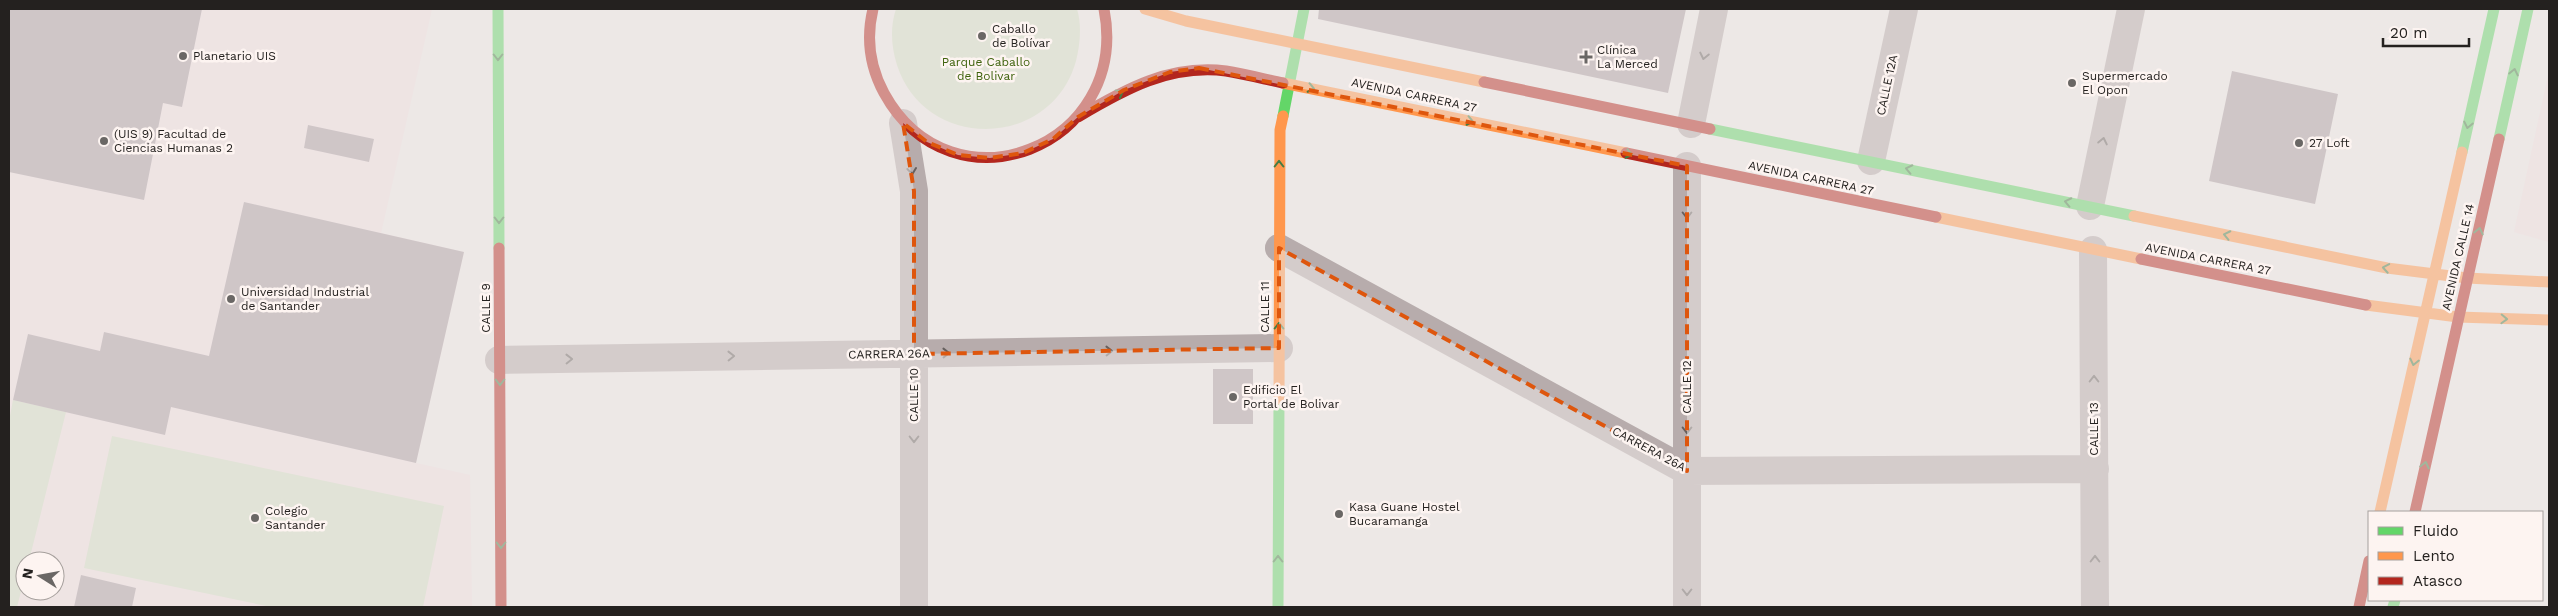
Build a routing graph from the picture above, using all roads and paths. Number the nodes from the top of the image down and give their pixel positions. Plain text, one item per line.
1 (498, 9) edge
2 (872, 9) edge
3 (1104, 9) edge
4 (1145, 9) edge
5 (1304, 9) edge
6 (1714, 9) edge
7 (1904, 9) edge
8 (2131, 9) edge
9 (2494, 9) edge
10 (2528, 9) edge
11 (1297, 44) junction
12 (1289, 83) junction
13 (1078, 117) junction
14 (903, 123) junction
15 (1691, 124) junction
16 (1871, 161) junction
17 (1687, 166) junction
18 (2090, 206) junction
19 (1279, 248) junction
20 (2093, 250) junction
21 (2434, 275) junction
22 (2467, 278) junction
23 (2549, 282) edge
24 (2425, 314) junction
25 (2458, 317) junction
26 (2549, 320) edge
27 (1279, 348) junction
28 (914, 354) junction
29 (500, 360) junction
30 (2094, 469) junction
31 (1687, 471) junction
32 (2380, 511) edge
33 (2414, 511) edge
34 (2368, 566) edge
35 (501, 607) edge
36 (914, 607) edge
37 (1278, 607) edge
38 (1687, 607) edge
39 (2096, 607) edge
40 (2359, 607) edge

1 -> 29 main road, CALLE 9
2 - 14 main road
3 - 13 main road
4 - 11 main road
5 - 11 main road, CALLE 11
6 -> 15 street
7 - 16 street, CALLE 12A
18 -> 8 street
9 -> 21 main road, AVENIDA CALLE 14
22 -> 10 main road, AVENIDA CALLE 14
11 - 12 main road, CALLE 11
11 - 15 main road
13 -> 12 main road, AVENIDA CARRERA 27
12 -> 17 main road, AVENIDA CARRERA 27
19 -> 12 main road, CALLE 11
13 - 14 main road
14 -> 28 street, CALLE 10
15 - 16 main road
18 -> 16 main road
17 - 20 main road, AVENIDA CARRERA 27
17 -> 31 street, CALLE 12
21 -> 18 main road
27 -> 19 main road, CALLE 11
19 - 31 street, CARRERA 26A
20 - 24 main road, AVENIDA CARRERA 27
30 -> 20 street, CALLE 13
21 - 22 main road
21 - 24 main road, AVENIDA CALLE 14
22 - 23 main road
22 - 25 main road, AVENIDA CALLE 14
24 - 25 main road, AVENIDA CARRERA 27
24 -> 32 main road, AVENIDA CALLE 14
25 -> 26 main road, AVENIDA CARRERA 27
33 -> 25 main road, AVENIDA CALLE 14
28 -> 27 street, CARRERA 26A
37 -> 27 main road, CALLE 11
29 -> 28 street, CARRERA 26A
28 -> 36 street, CALLE 10
29 -> 35 main road, CALLE 9
30 - 31 street, CARRERA 26A
39 -> 30 street, CALLE 13
31 -> 38 street, CALLE 12
34 - 40 main road

